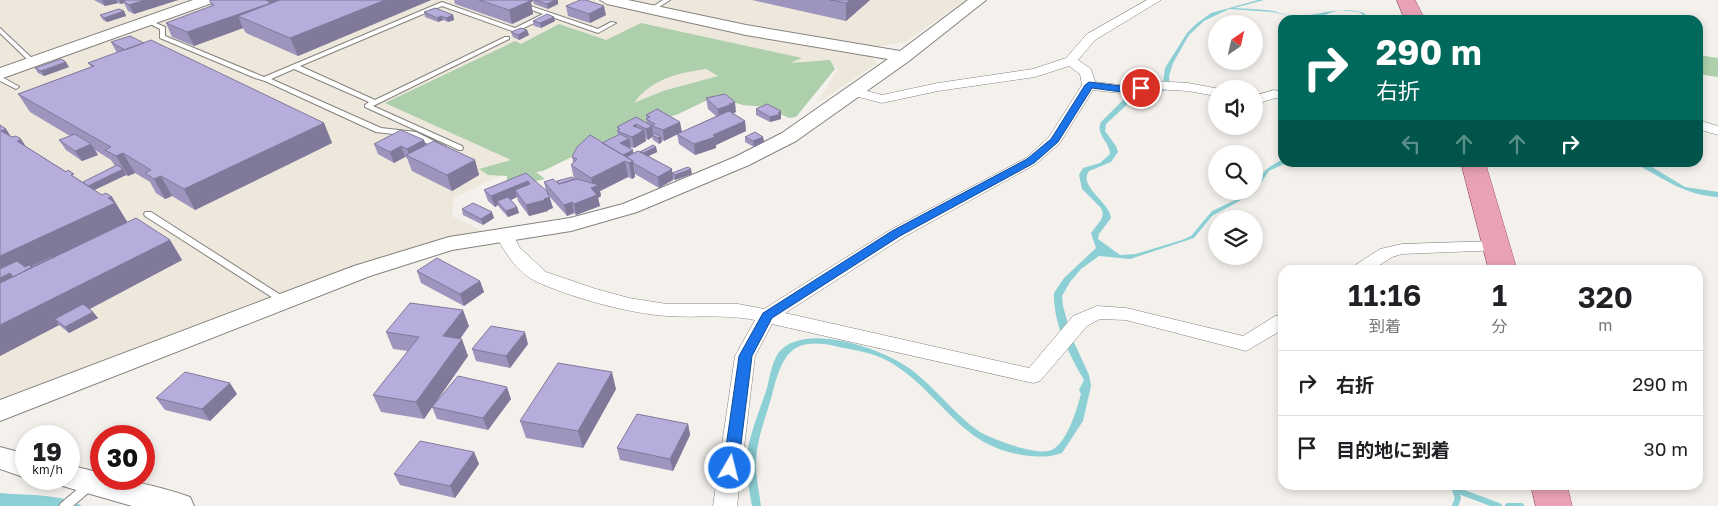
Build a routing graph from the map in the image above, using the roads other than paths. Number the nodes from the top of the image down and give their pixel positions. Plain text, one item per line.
1 (207, 0) edge
2 (508, 0) edge
3 (606, 0) edge
4 (667, 0) edge
5 (978, 0) edge
6 (1155, 0) edge
7 (1406, 0) edge
8 (651, 10) junction
9 (549, 14) junction
10 (1413, 15) edge
11 (147, 22) junction
12 (613, 23) dead end
13 (0, 30) edge
14 (507, 38) dead end
15 (902, 57) junction
16 (1071, 61) junction
17 (33, 62) junction
18 (294, 66) junction
19 (0, 74) edge
20 (0, 78) edge
21 (264, 78) junction
22 (1089, 85) junction
23 (16, 86) dead end
24 (852, 91) junction
25 (1208, 91) edge
26 (1278, 95) edge
27 (1263, 98) edge
28 (374, 102) junction
29 (1703, 126) edge
30 (1718, 131) edge
31 (1475, 167) edge
32 (148, 214) dead end
33 (505, 235) junction
34 (1499, 258) edge
35 (1368, 265) edge
36 (284, 301) junction
37 (767, 316) junction
38 (1278, 324) edge
39 (0, 411) edge
40 (0, 458) edge
41 (15, 463) edge
42 (80, 484) edge
43 (76, 490) edge
44 (1550, 490) edge
45 (65, 506) edge
46 (179, 506) edge
47 (725, 506) edge
48 (1554, 506) edge

1 - 11 street
2 - 9 lane
3 - 8 street
4 - 8 lane
5 - 15 street
6 - 16 street
7 - 10 main road
8 - 15 street
9 - 12 lane
9 - 18 lane
11 - 17 street
11 - 21 lane
13 - 17 lane
14 - 28 lane
15 - 24 street
16 - 22 street
16 - 24 street
17 - 19 street
18 - 21 lane
18 - 28 lane
20 - 23 lane
21 - 28 lane
22 - 25 street
22 - 37 street
24 - 33 street
26 - 27 street
29 - 30 street
31 - 34 main road
32 - 36 lane
33 - 36 street
33 - 37 street
34 - 35 street
36 - 39 street
37 - 38 street
37 - 47 street
40 - 41 street
42 - 46 street
43 - 45 lane
44 - 48 main road

